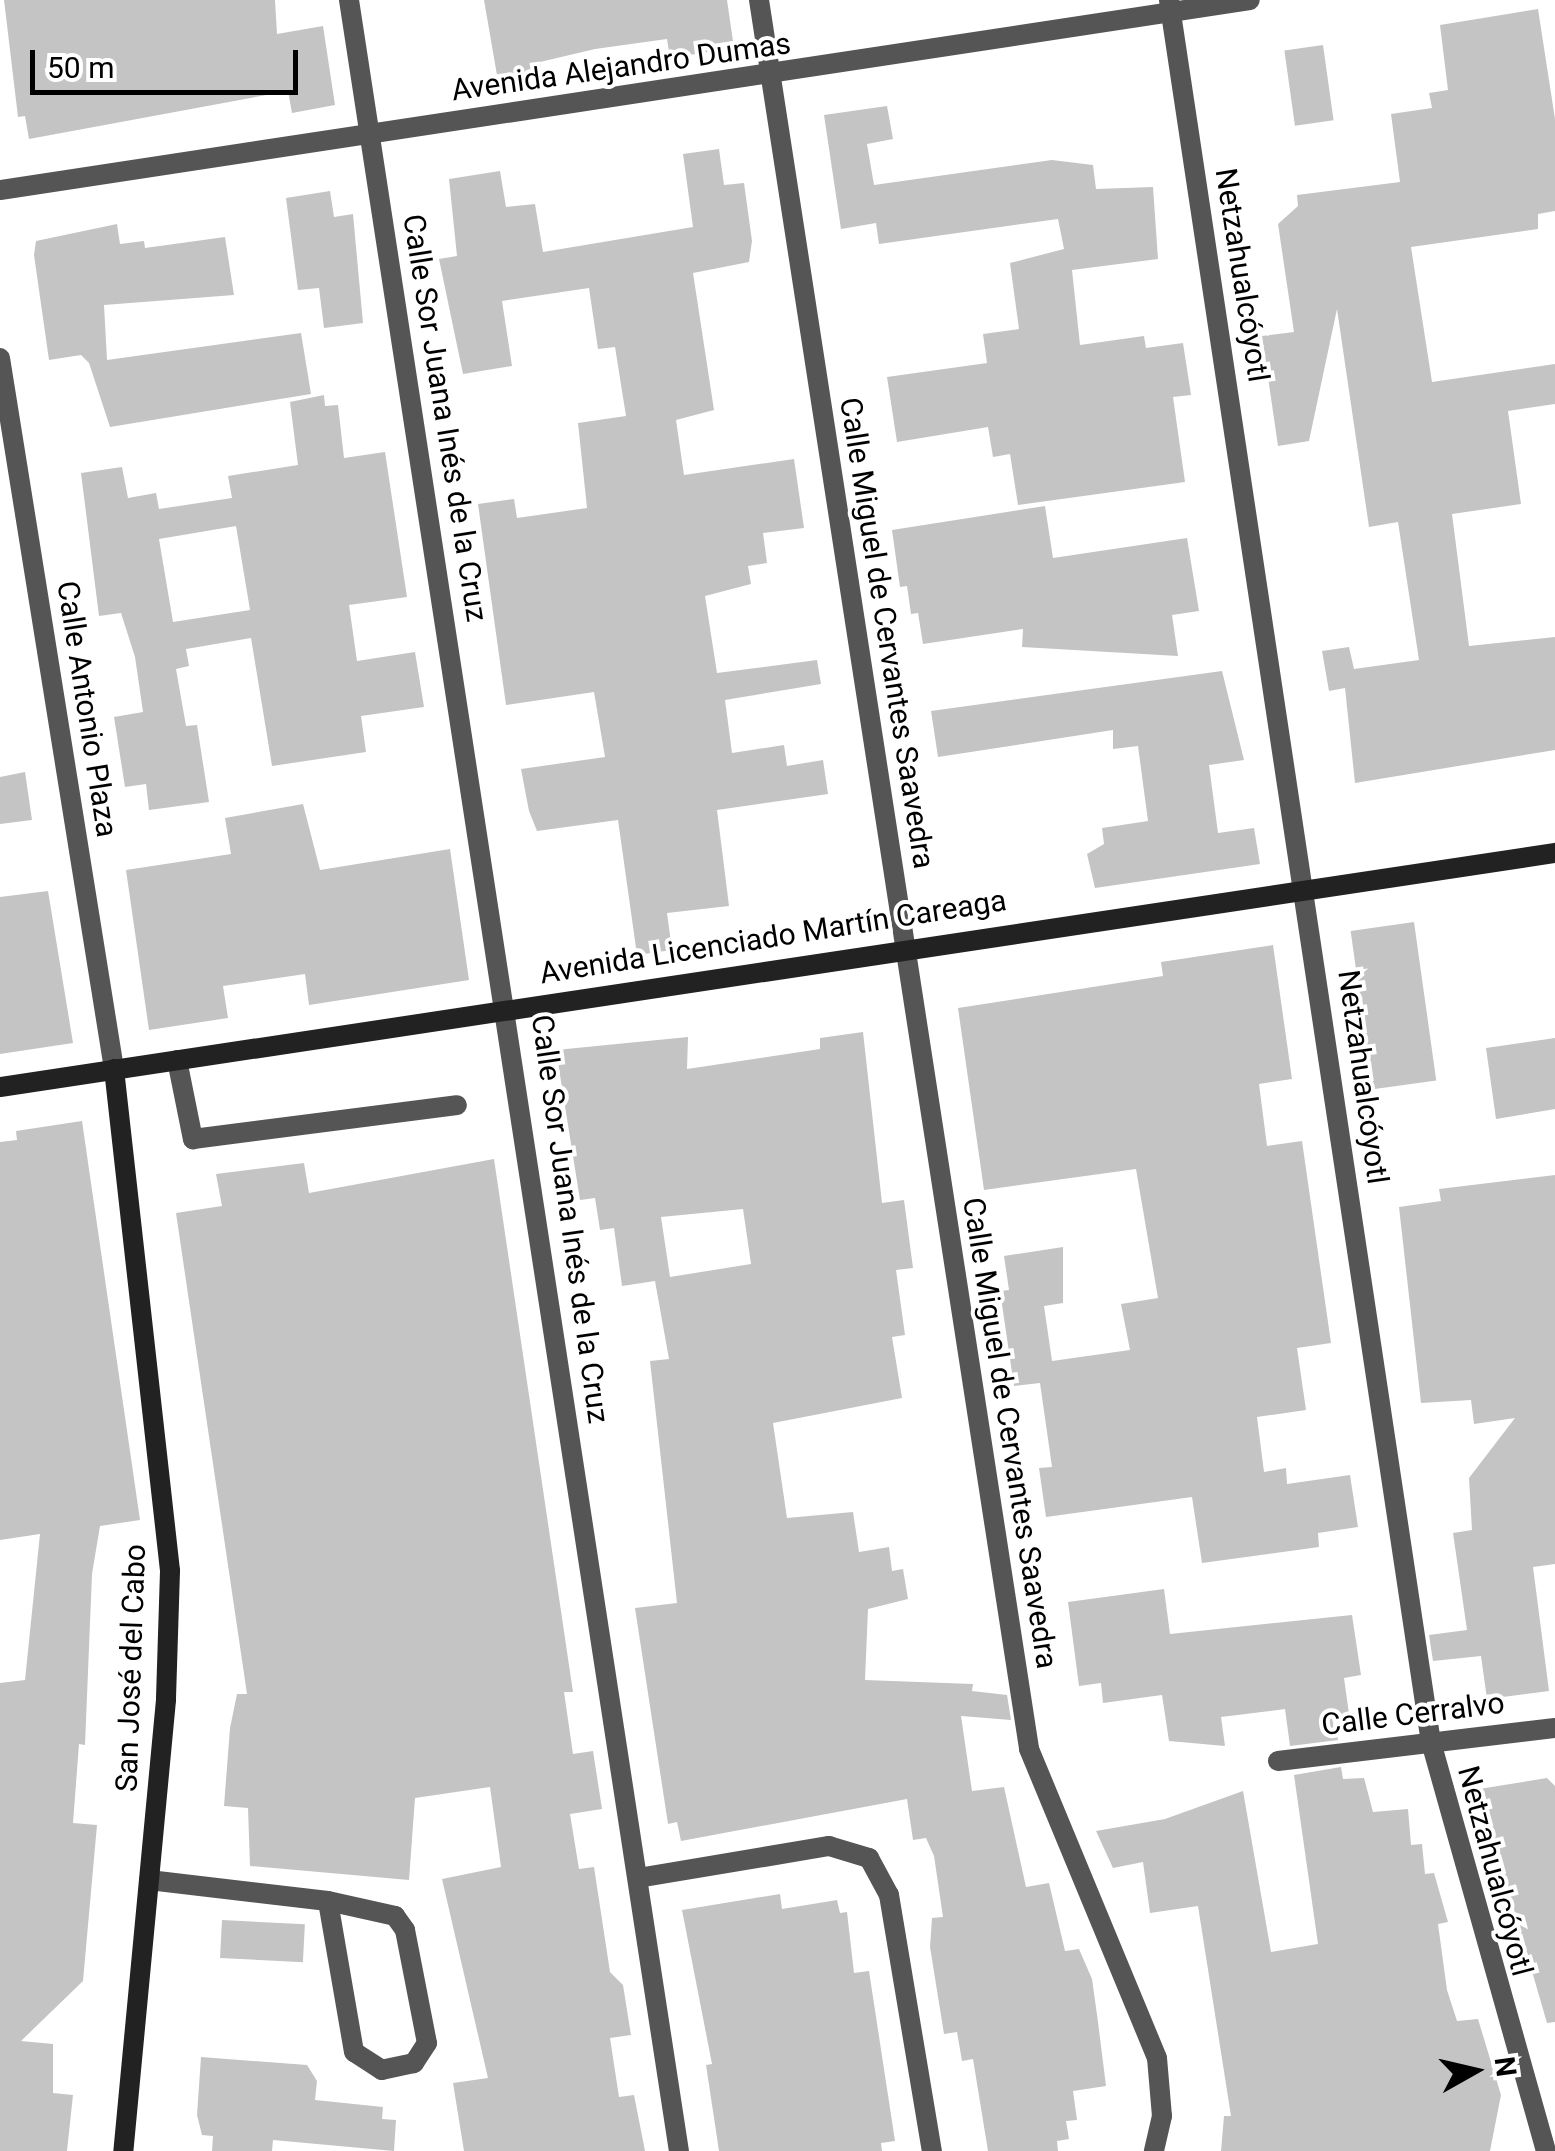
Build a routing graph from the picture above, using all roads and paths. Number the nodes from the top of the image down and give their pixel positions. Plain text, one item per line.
1 (348, 0) edge
2 (759, 0) edge
3 (1250, 0) edge
4 (1170, 5) edge
5 (770, 76) junction
6 (369, 134) junction
7 (0, 190) edge
8 (0, 358) edge
9 (1555, 853) edge
10 (1307, 886) junction
11 (906, 948) junction
12 (509, 1008) junction
13 (177, 1060) junction
14 (114, 1070) junction
15 (0, 1087) edge
16 (457, 1105) dead end
17 (1555, 1728) edge
18 (1430, 1742) junction
19 (1278, 1761) dead end
20 (638, 1878) junction
21 (149, 1880) junction
22 (328, 1902) junction
23 (122, 2151) edge
24 (679, 2151) edge
25 (932, 2151) edge
26 (1154, 2151) edge
27 (1546, 2151) edge

1 - 6 street, Calle Sor Juana Inés de la Cruz
2 - 5 street, Calle Miguel de Cervantes Saavedra
3 - 4 street, Avenida Alejandro Dumas
4 - 5 street, Avenida Alejandro Dumas
4 - 10 street, Netzahualcóyotl
5 - 6 street, Avenida Alejandro Dumas
5 - 11 street, Calle Miguel de Cervantes Saavedra
6 - 7 street, Avenida Alejandro Dumas
6 - 12 street, Calle Sor Juana Inés de la Cruz
8 - 14 street, Calle Antonio Plaza
9 - 10 street, Avenida Licenciado Martín Careaga
10 - 11 street, Avenida Licenciado Martín Careaga
10 - 18 street, Netzahualcóyotl
11 - 12 street, Avenida Licenciado Martín Careaga
11 - 26 street, Calle Miguel de Cervantes Saavedra
12 - 13 street, Avenida Licenciado Martín Careaga
12 - 20 street, Calle Sor Juana Inés de la Cruz
13 - 14 street, Avenida Licenciado Martín Careaga
13 - 16 street
14 - 15 street, Avenida Licenciado Martín Careaga
14 - 21 street, San José del Cabo
17 - 18 street, Calle Cerralvo
18 - 19 street, Calle Cerralvo
18 - 27 street, Netzahualcóyotl
20 - 24 street, Calle Sor Juana Inés de la Cruz
20 - 25 street
21 - 22 street
21 - 23 street, San José del Cabo
22 - 22 street

